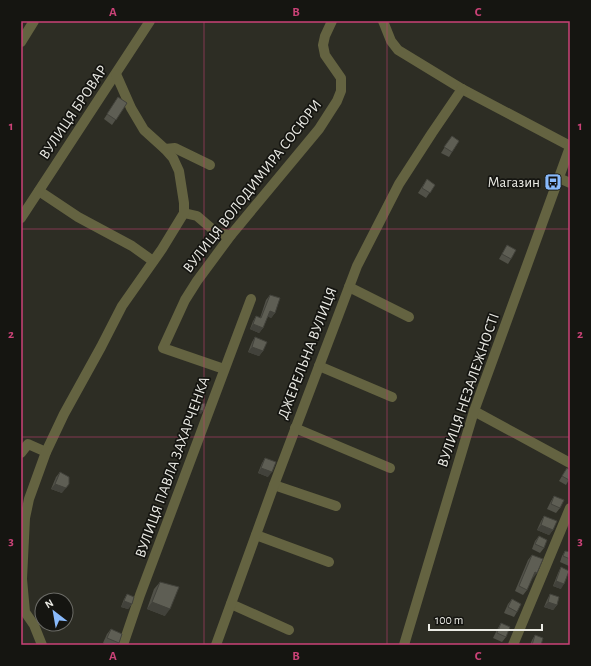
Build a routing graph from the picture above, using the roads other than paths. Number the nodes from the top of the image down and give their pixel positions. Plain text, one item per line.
1 (34, 21) edge
2 (150, 21) edge
3 (332, 21) edge
4 (383, 21) edge
5 (21, 42) edge
6 (116, 74) junction
7 (462, 90) junction
8 (570, 147) edge
9 (165, 149) junction
10 (210, 165) dead end
11 (559, 178) junction
12 (570, 183) edge
13 (39, 191) junction
14 (184, 213) junction
15 (21, 218) edge
16 (231, 235) junction
17 (153, 261) junction
18 (349, 287) junction
19 (251, 299) dead end
20 (409, 317) dead end
21 (319, 366) junction
22 (224, 369) junction
23 (392, 397) dead end
24 (474, 411) junction
25 (295, 428) junction
26 (46, 452) junction
27 (21, 453) edge
28 (570, 463) edge
29 (390, 468) dead end
30 (274, 485) junction
31 (336, 506) dead end
32 (570, 508) edge
33 (256, 535) junction
34 (330, 562) dead end
35 (231, 604) junction
36 (23, 612) edge
37 (289, 630) dead end
38 (42, 645) edge
39 (123, 645) edge
40 (216, 645) edge
41 (404, 645) edge
42 (513, 645) edge

1 - 5 street
2 - 6 street, ВУЛИЦЯ БРОВАР
3 - 16 street, ВУЛИЦЯ ВОЛОДИМИРА СОСЮРИ
4 - 7 street
6 - 9 street
6 - 13 street, ВУЛИЦЯ БРОВАР
7 - 8 street
7 - 18 street, ДЖЕРЕЛЬНА ВУЛИЦЯ
8 - 11 street, ВУЛИЦЯ НЕЗАЛЕЖНОСТІ
9 - 10 street
9 - 14 street
11 - 12 street
11 - 24 street, ВУЛИЦЯ НЕЗАЛЕЖНОСТІ
13 - 15 street, ВУЛИЦЯ БРОВАР
13 - 17 street
14 - 16 street
14 - 17 street
16 - 22 street, ВУЛИЦЯ ВОЛОДИМИРА СОСЮРИ
17 - 26 street
18 - 20 street
18 - 21 street, ДЖЕРЕЛЬНА ВУЛИЦЯ
19 - 22 street, ВУЛИЦЯ ПАВЛА ЗАХАРЧЕНКА
21 - 23 street
21 - 25 street, ДЖЕРЕЛЬНА ВУЛИЦЯ
22 - 39 street, ВУЛИЦЯ ПАВЛА ЗАХАРЧЕНКА
24 - 28 street
24 - 41 street, ВУЛИЦЯ НЕЗАЛЕЖНОСТІ
25 - 29 street
25 - 30 street, ДЖЕРЕЛЬНА ВУЛИЦЯ
26 - 27 street
26 - 36 street
30 - 31 street
30 - 33 street, ДЖЕРЕЛЬНА ВУЛИЦЯ
32 - 42 street
33 - 34 street
33 - 35 street, ДЖЕРЕЛЬНА ВУЛИЦЯ
35 - 37 street
35 - 40 street, ДЖЕРЕЛЬНА ВУЛИЦЯ
36 - 38 street

